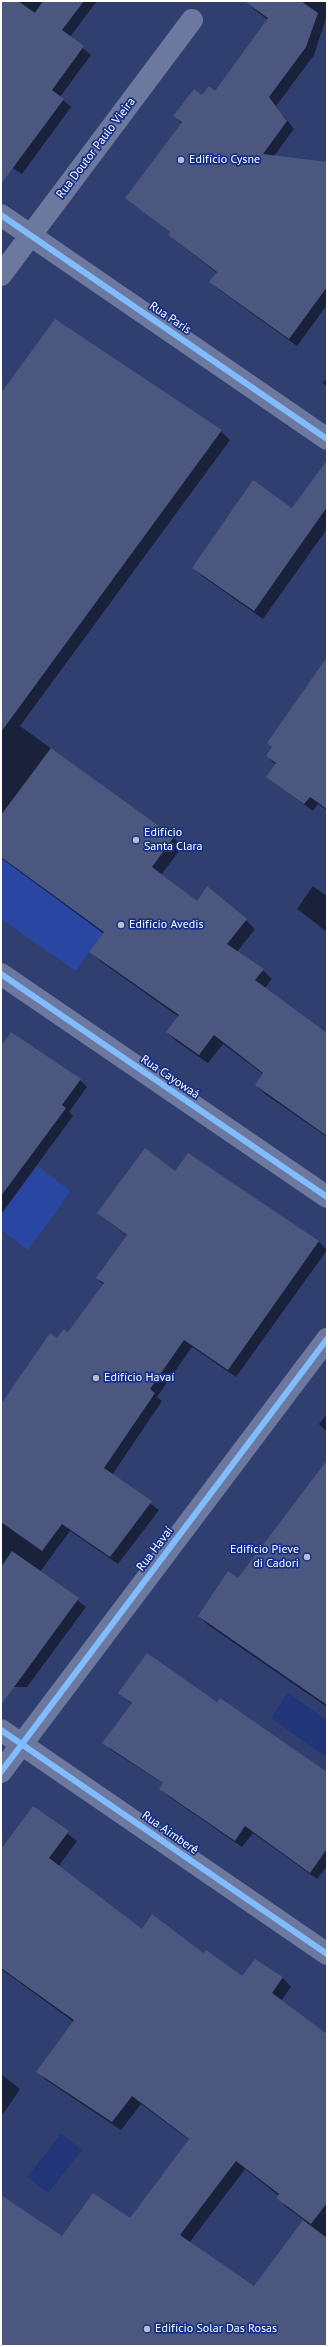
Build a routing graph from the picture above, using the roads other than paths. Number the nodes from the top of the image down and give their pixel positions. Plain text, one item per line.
1 (192, 20) dead end
2 (1, 215) edge
3 (31, 236) junction
4 (1, 275) edge
5 (327, 439) edge
6 (1, 974) edge
7 (327, 1197) edge
8 (327, 1339) edge
9 (1, 1730) edge
10 (22, 1744) junction
11 (1, 1772) edge
12 (327, 1954) edge

1 - 3 street, Rua Doutor Paulo Vieira
2 - 3 street, Rua Paris
3 - 4 street, Rua Doutor Paulo Vieira
3 - 5 street, Rua Paris
6 - 7 street, Rua Cayowaá
8 - 10 street, Rua Havaí
9 - 10 street, Rua Aimberê
10 - 11 street, Rua Havaí
10 - 12 street, Rua Aimberê

